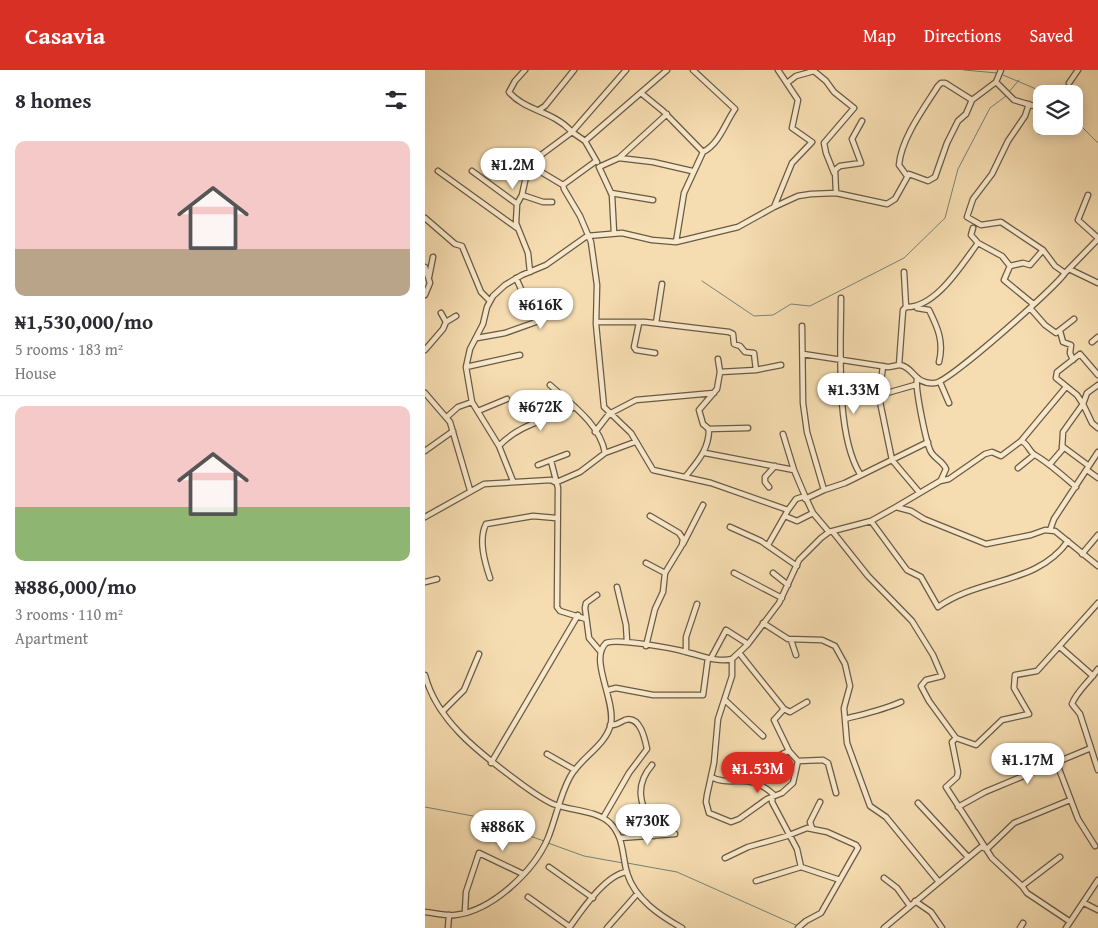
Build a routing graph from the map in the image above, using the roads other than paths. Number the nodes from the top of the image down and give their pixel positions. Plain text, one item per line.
1 (525, 70) edge
2 (574, 70) edge
3 (626, 70) edge
4 (655, 70) edge
5 (667, 70) edge
6 (693, 70) edge
7 (778, 70) edge
8 (1001, 70) edge
9 (1078, 70) edge
10 (659, 76) junction
11 (996, 82) junction
12 (787, 83) junction
13 (1069, 83) dead end
14 (641, 93) junction
15 (972, 100) junction
16 (1029, 104) junction
17 (1033, 105) edge
18 (539, 110) junction
19 (667, 114) junction
20 (862, 121) dead end
21 (571, 131) junction
22 (585, 141) junction
23 (703, 152) junction
24 (619, 158) junction
25 (598, 164) junction
26 (531, 166) junction
27 (438, 171) dead end
28 (472, 171) dead end
29 (692, 171) junction
30 (835, 172) junction
31 (907, 176) junction
32 (563, 185) junction
33 (611, 193) junction
34 (835, 193) junction
35 (522, 195) junction
36 (1088, 195) dead end
37 (653, 200) dead end
38 (552, 202) dead end
39 (517, 204) junction
40 (774, 207) junction
41 (425, 218) edge
42 (517, 228) junction
43 (973, 228) dead end
44 (614, 233) junction
45 (587, 236) junction
46 (1097, 241) edge
47 (676, 242) junction
48 (978, 243) junction
49 (1043, 250) junction
50 (433, 257) dead end
51 (1010, 266) junction
52 (425, 267) edge
53 (1067, 271) junction
54 (530, 272) junction
55 (904, 272) dead end
56 (429, 278) junction
57 (516, 278) junction
58 (1098, 283) edge
59 (662, 284) dead end
60 (425, 295) edge
61 (841, 298) dead end
62 (490, 301) junction
63 (906, 307) junction
64 (1031, 307) junction
65 (917, 308) junction
66 (441, 313) dead end
67 (456, 316) dead end
68 (1074, 319) dead end
69 (446, 322) junction
70 (597, 322) junction
71 (639, 323) junction
72 (656, 323) junction
73 (802, 326) dead end
74 (1060, 331) junction
75 (1098, 337) edge
76 (477, 338) junction
77 (1093, 342) dead end
78 (425, 350) edge
79 (655, 353) dead end
80 (803, 354) junction
81 (520, 355) dead end
82 (718, 359) dead end
83 (841, 359) junction
84 (1073, 360) junction
85 (939, 362) dead end
86 (781, 365) dead end
87 (899, 365) junction
88 (883, 366) junction
89 (466, 367) junction
90 (756, 370) junction
91 (720, 372) junction
92 (1098, 375) edge
93 (917, 379) junction
94 (940, 382) junction
95 (550, 385) dead end
96 (915, 385) junction
97 (1098, 385) edge
98 (1067, 388) junction
99 (425, 393) edge
100 (714, 393) junction
101 (880, 395) junction
102 (841, 397) junction
103 (507, 399) dead end
104 (472, 402) junction
105 (949, 403) dead end
106 (1083, 404) junction
107 (575, 407) junction
108 (478, 411) junction
109 (609, 414) junction
110 (448, 416) junction
111 (748, 428) dead end
112 (1098, 428) edge
113 (708, 429) junction
114 (453, 431) junction
115 (595, 432) junction
116 (783, 434) dead end
117 (1021, 441) junction
118 (425, 442) edge
119 (635, 442) junction
120 (928, 442) junction
121 (429, 446) junction
122 (499, 446) junction
123 (1062, 446) junction
124 (425, 451) edge
125 (1098, 452) edge
126 (605, 453) junction
127 (705, 453) junction
128 (567, 454) dead end
129 (1034, 455) junction
130 (892, 460) junction
131 (551, 461) junction
132 (1050, 464) junction
133 (538, 465) dead end
134 (775, 466) junction
135 (1018, 468) dead end
136 (1088, 468) junction
137 (794, 470) junction
138 (860, 474) junction
139 (687, 476) junction
140 (1098, 478) edge
141 (513, 481) junction
142 (939, 481) junction
143 (557, 482) junction
144 (769, 487) dead end
145 (1076, 487) junction
146 (470, 490) junction
147 (824, 490) junction
148 (919, 492) junction
149 (805, 497) junction
150 (703, 505) dead end
151 (896, 507) junction
152 (788, 510) junction
153 (813, 513) junction
154 (425, 516) edge
155 (650, 516) dead end
156 (785, 516) junction
157 (557, 518) junction
158 (871, 520) junction
159 (730, 527) dead end
160 (1050, 530) junction
161 (831, 532) junction
162 (1098, 535) edge
163 (1068, 541) junction
164 (682, 545) junction
165 (768, 546) junction
166 (1082, 554) junction
167 (646, 562) dead end
168 (797, 566) junction
169 (1098, 566) edge
170 (665, 573) junction
171 (734, 573) dead end
172 (773, 573) dead end
173 (490, 578) dead end
174 (437, 579) dead end
175 (425, 582) edge
176 (788, 585) junction
177 (617, 587) dead end
178 (597, 595) dead end
179 (782, 598) junction
180 (1098, 603) edge
181 (697, 604) dead end
182 (578, 615) junction
183 (586, 619) junction
184 (763, 623) junction
185 (791, 640) junction
186 (627, 642) junction
187 (748, 644) junction
188 (646, 646) junction
189 (1061, 647) junction
190 (600, 651) junction
191 (686, 652) junction
192 (479, 654) dead end
193 (740, 654) junction
194 (796, 655) dead end
195 (709, 658) junction
196 (732, 659) junction
197 (1098, 670) edge
198 (425, 674) edge
199 (1093, 676) junction
200 (608, 690) junction
201 (725, 700) junction
202 (807, 702) dead end
203 (901, 702) dead end
204 (784, 709) junction
205 (443, 711) junction
206 (845, 719) junction
207 (610, 725) junction
208 (763, 736) dead end
209 (956, 738) junction
210 (1091, 748) junction
211 (789, 751) junction
212 (547, 754) dead end
213 (798, 761) junction
214 (1056, 761) junction
215 (491, 763) junction
216 (652, 765) dead end
217 (575, 770) junction
218 (1098, 770) edge
219 (711, 777) junction
220 (756, 782) junction
221 (836, 793) dead end
222 (773, 798) junction
223 (1070, 800) junction
224 (820, 802) dead end
225 (918, 803) dead end
226 (560, 806) junction
227 (958, 807) junction
228 (603, 818) junction
229 (812, 828) junction
230 (675, 834) dead end
231 (654, 836) junction
232 (790, 836) junction
233 (620, 838) junction
234 (1095, 846) dead end
235 (987, 849) junction
236 (969, 857) junction
237 (1060, 857) dead end
238 (725, 858) dead end
239 (549, 867) dead end
240 (801, 867) junction
241 (627, 870) junction
242 (523, 874) junction
243 (884, 878) dead end
244 (840, 880) junction
245 (1098, 880) edge
246 (755, 881) dead end
247 (939, 882) junction
248 (1022, 886) junction
249 (637, 894) junction
250 (528, 897) dead end
251 (593, 898) junction
252 (915, 901) junction
253 (1084, 903) junction
254 (910, 906) junction
255 (1098, 910) edge
256 (425, 912) edge
257 (465, 912) junction
258 (449, 915) junction
259 (1069, 920) junction
260 (1023, 922) dead end
261 (799, 926) edge
262 (448, 928) edge
263 (569, 928) edge
264 (607, 928) edge
265 (682, 928) edge
266 (884, 928) edge
267 (942, 928) edge
268 (1020, 928) edge
269 (1066, 928) edge

1 - 18 street
2 - 18 street
3 - 21 street
4 - 10 street
5 - 10 street
6 - 23 street
7 - 12 street
8 - 11 street
9 - 13 street
10 - 14 street
11 - 15 street
11 - 16 street
12 - 30 street
12 - 40 street
14 - 19 street
14 - 22 street
15 - 31 street
15 - 31 street
16 - 17 street
16 - 49 street
18 - 21 street
19 - 23 street
19 - 24 street
20 - 30 street
21 - 22 street
21 - 26 street
22 - 25 street
23 - 29 street
24 - 25 street
24 - 29 street
25 - 32 street
25 - 33 street
26 - 32 street
26 - 35 street
27 - 42 street
28 - 39 street
29 - 47 street
30 - 34 street
31 - 34 street
32 - 45 street
33 - 37 street
33 - 44 street
34 - 40 street
35 - 38 street
35 - 39 street
36 - 46 street
39 - 42 street
40 - 47 street
41 - 62 street
42 - 54 street
43 - 48 street
44 - 45 street
44 - 47 street
45 - 54 street
45 - 70 street
46 - 53 street
48 - 51 street
48 - 65 street
49 - 51 street
49 - 53 street
50 - 56 street
51 - 64 street
52 - 56 street
53 - 58 street
53 - 64 street
54 - 57 street
55 - 63 street
56 - 60 street
57 - 62 street
57 - 76 street
59 - 72 street
61 - 83 street
62 - 76 street
63 - 65 street
63 - 87 street
64 - 74 street
64 - 94 street
65 - 85 street
66 - 69 street
67 - 69 street
68 - 74 street
69 - 78 street
70 - 71 street
70 - 109 street
71 - 72 street
71 - 79 street
72 - 90 street
73 - 80 street
74 - 84 street
75 - 77 street
76 - 89 street
80 - 83 street
80 - 147 street
81 - 89 street
82 - 91 street
83 - 88 street
83 - 102 street
84 - 92 street
84 - 98 street
86 - 90 street
87 - 88 street
87 - 93 street
88 - 101 street
89 - 104 street
90 - 91 street
91 - 100 street
93 - 94 street
93 - 96 street
94 - 105 street
95 - 107 street
96 - 101 street
96 - 120 street
97 - 106 street
98 - 106 street
98 - 117 street
99 - 110 street
100 - 109 street
100 - 113 street
101 - 102 street
101 - 130 street
102 - 138 street
103 - 108 street
104 - 108 street
104 - 110 street
106 - 112 street
106 - 123 street
107 - 115 street
107 - 122 street
108 - 122 street
109 - 115 street
109 - 119 street
110 - 114 street
111 - 113 street
113 - 127 street
114 - 121 street
114 - 146 street
115 - 126 street
116 - 137 street
117 - 129 street
117 - 142 street
118 - 121 street
119 - 126 street
119 - 139 street
120 - 130 street
120 - 142 street
121 - 124 street
122 - 141 street
123 - 132 street
123 - 136 street
125 - 136 street
126 - 143 street
127 - 134 street
127 - 139 street
128 - 131 street
129 - 132 street
129 - 135 street
130 - 138 street
130 - 148 street
131 - 133 street
131 - 143 street
132 - 145 street
134 - 137 street
134 - 144 street
136 - 140 street
136 - 145 street
137 - 149 street
138 - 147 street
139 - 152 street
141 - 143 street
141 - 146 street
142 - 148 street
143 - 157 street
145 - 160 street
146 - 154 street
147 - 149 street
148 - 151 street
149 - 152 street
149 - 153 street
150 - 164 street
151 - 158 street
151 - 160 street
152 - 156 street
153 - 156 street
153 - 161 street
155 - 164 street
156 - 165 street
157 - 173 street
157 - 182 street
158 - 161 street
158 - 163 street
159 - 165 street
160 - 163 street
161 - 168 street
161 - 209 street
162 - 166 street
163 - 166 street
164 - 170 street
165 - 168 street
166 - 169 street
167 - 170 street
168 - 176 street
170 - 188 street
171 - 179 street
172 - 176 street
174 - 175 street
176 - 179 street
177 - 186 street
178 - 183 street
179 - 184 street
180 - 189 street
181 - 191 street
182 - 183 street
182 - 215 street
183 - 190 street
184 - 185 street
184 - 187 street
185 - 194 street
185 - 206 street
186 - 188 street
186 - 190 street
187 - 193 street
187 - 195 street
188 - 191 street
189 - 199 street
189 - 209 street
190 - 200 street
191 - 195 street
192 - 205 street
193 - 196 street
193 - 204 street
195 - 196 street
195 - 200 street
196 - 201 street
197 - 199 street
198 - 205 street
199 - 210 street
200 - 207 street
201 - 208 street
201 - 219 street
202 - 204 street
203 - 206 street
204 - 211 street
205 - 215 street
206 - 247 street
207 - 217 street
207 - 228 street
209 - 227 street
210 - 214 street
210 - 218 street
211 - 213 street
211 - 220 street
212 - 217 street
213 - 221 street
213 - 222 street
214 - 223 street
214 - 227 street
215 - 226 street
216 - 231 street
217 - 226 street
219 - 220 street
219 - 222 street
220 - 222 street
222 - 232 street
223 - 234 street
223 - 235 street
224 - 229 street
225 - 236 street
226 - 228 street
226 - 242 street
227 - 235 street
228 - 233 street
229 - 232 street
229 - 244 street
230 - 231 street
231 - 233 street
232 - 238 street
232 - 240 street
233 - 241 street
235 - 236 street
235 - 248 street
236 - 247 street
237 - 248 street
239 - 251 street
240 - 244 street
240 - 246 street
241 - 249 street
241 - 251 street
242 - 257 street
242 - 257 street
243 - 254 street
244 - 261 street
245 - 253 street
247 - 252 street
248 - 259 street
249 - 264 street
249 - 265 street
250 - 263 street
251 - 263 street
252 - 254 street
252 - 267 street
253 - 255 street
253 - 259 street
254 - 266 street
256 - 258 street
257 - 258 street
258 - 262 street
259 - 269 street
260 - 268 street

